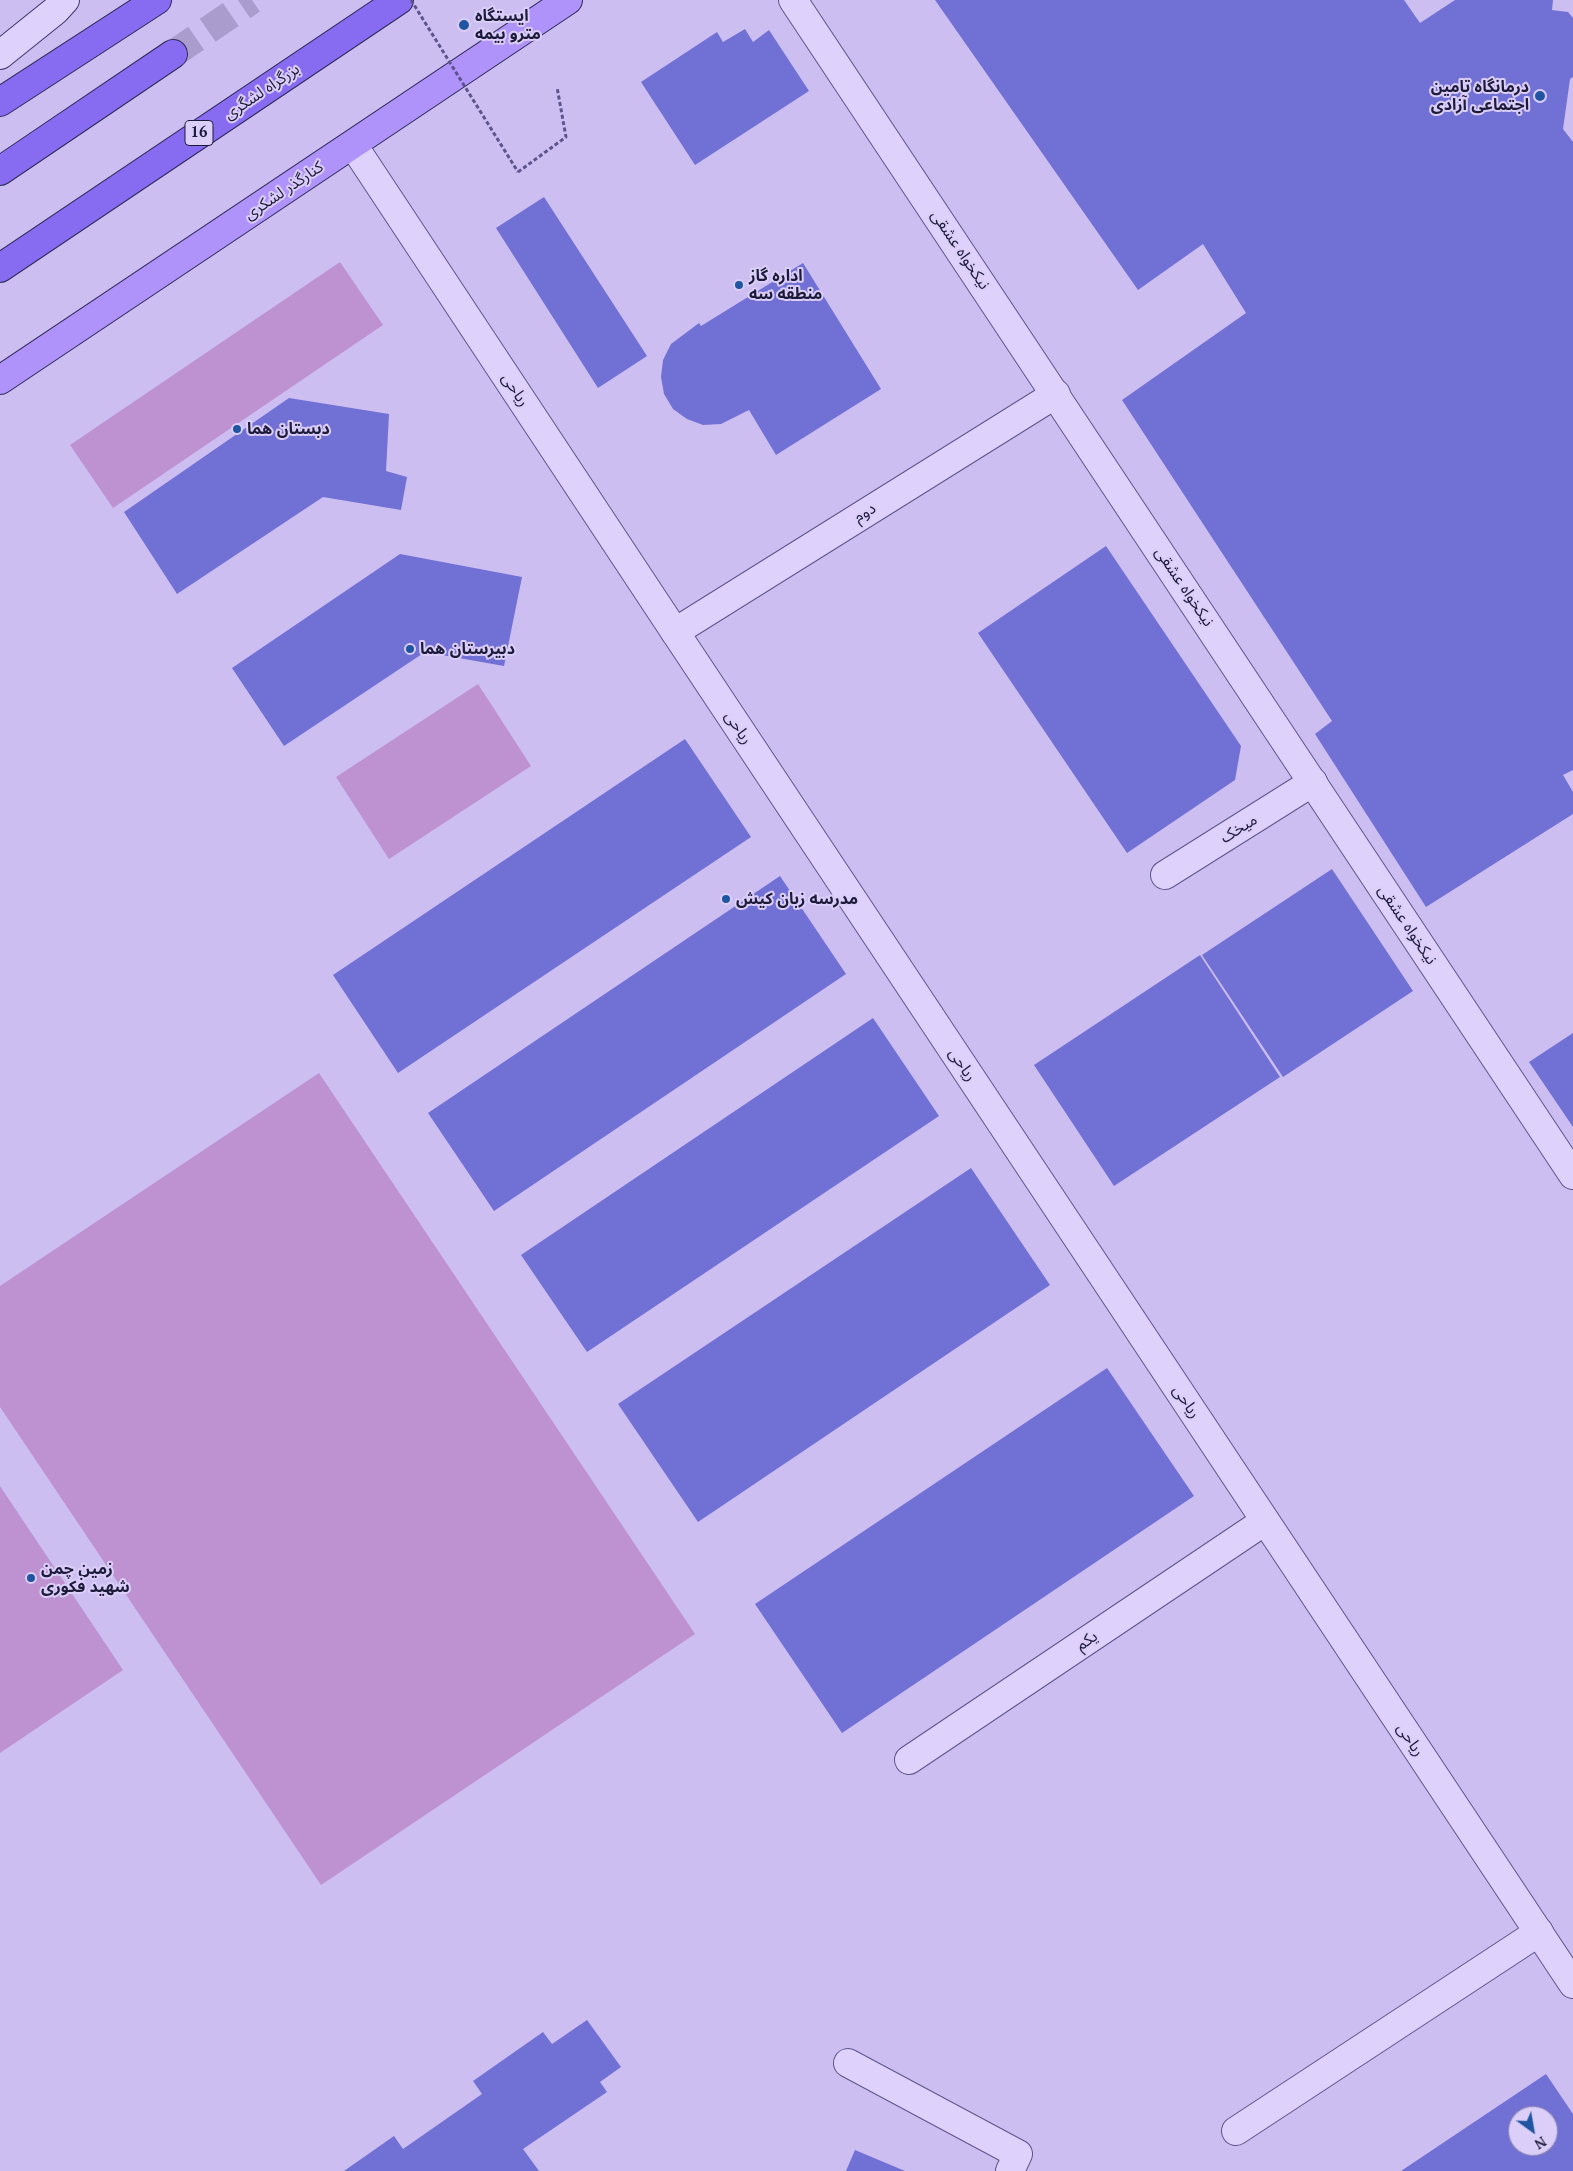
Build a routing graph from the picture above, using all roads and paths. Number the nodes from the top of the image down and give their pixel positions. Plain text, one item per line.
1 (65, 0) edge
2 (157, 0) edge
3 (399, 0) edge
4 (411, 0) edge
5 (568, 0) edge
6 (793, 0) edge
7 (173, 54) tunnel mouth
8 (0, 55) edge
9 (558, 87) dead end
10 (0, 102) edge
11 (353, 145) junction
12 (0, 170) edge
13 (0, 268) edge
14 (0, 380) edge
15 (1056, 394) junction
16 (675, 632) junction
17 (1313, 782) junction
18 (1165, 875) dead end
19 (1573, 1175) edge
20 (1265, 1521) junction
21 (909, 1760) dead end
22 (1538, 1932) junction
23 (1573, 1984) edge
24 (848, 2063) dead end
25 (1236, 2131) dead end
26 (1010, 2171) edge

1 - 8 street
2 - 10 highway
3 - 13 highway, بزرگراه لشگری / 16
4 - 9 path, bridge
5 - 11 main road, کنارگذر لشکری
6 - 15 street, نیکخواه عشقی
7 - 12 highway
11 - 14 main road, کنارگذر لشکری
11 - 16 street, ریاحی
15 - 16 street, دوم
15 - 17 street, نیکخواه عشقی
16 - 20 street, ریاحی
17 - 18 street, میخک
17 - 19 street, نیکخواه عشقی
20 - 21 street, یکم
20 - 22 street, ریاحی
22 - 23 street, ریاحی
22 - 25 street
24 - 26 street

